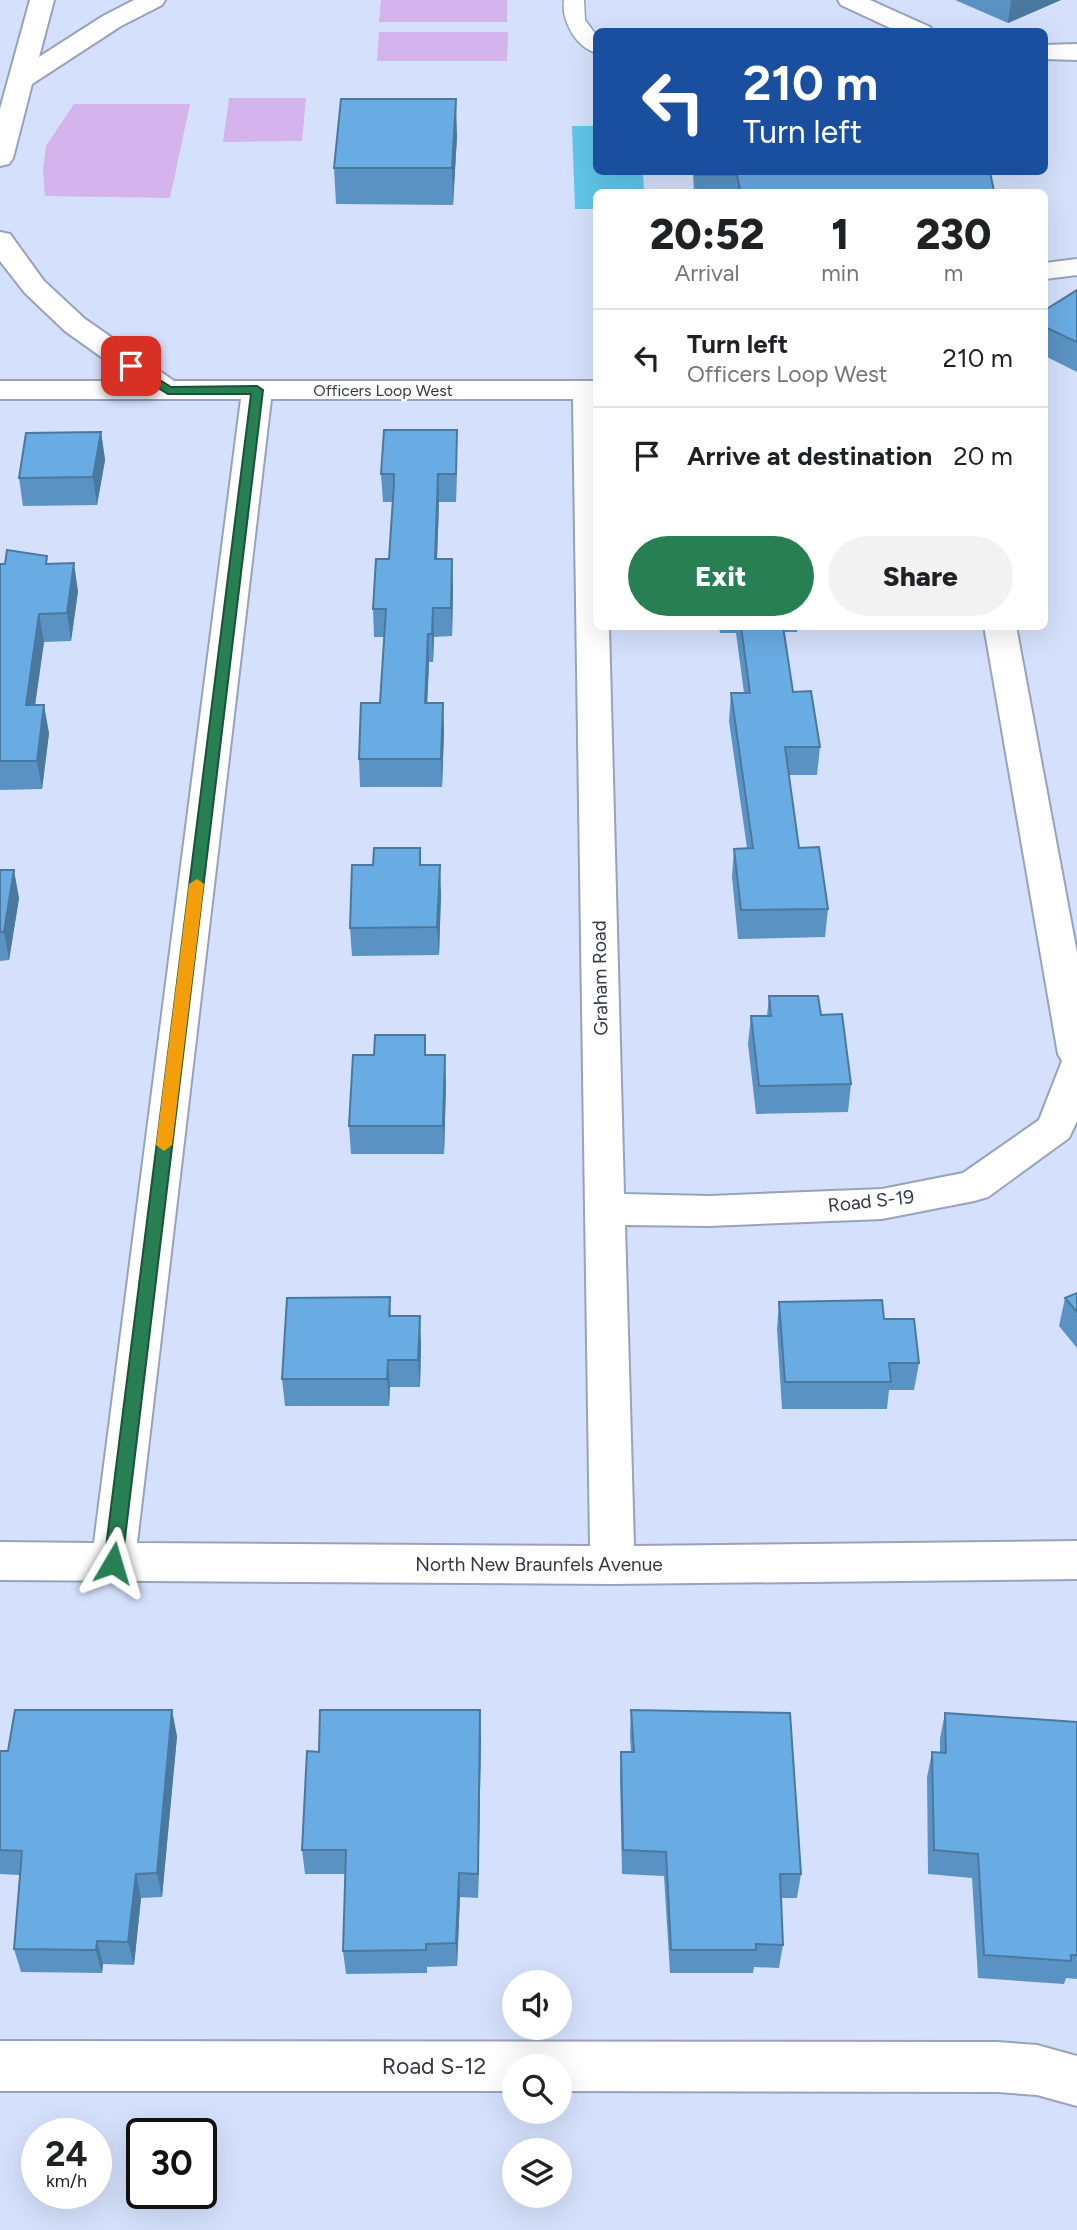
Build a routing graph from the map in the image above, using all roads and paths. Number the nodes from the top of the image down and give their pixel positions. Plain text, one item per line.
1 (42, 0) edge
2 (153, 0) edge
3 (574, 0) edge
4 (850, 0) edge
5 (912, 28) edge
6 (593, 44) edge
7 (1048, 52) edge
8 (1077, 52) edge
9 (21, 80) junction
10 (0, 158) edge
11 (0, 240) edge
12 (1077, 267) edge
13 (1048, 271) edge
14 (0, 390) edge
15 (168, 390) junction
16 (257, 390) junction
17 (592, 390) edge
18 (593, 458) edge
19 (596, 630) edge
20 (1001, 630) edge
21 (1077, 1054) edge
22 (1077, 1068) edge
23 (604, 1209) junction
24 (1077, 1560) edge
25 (0, 1561) edge
26 (113, 1563) junction
27 (612, 1565) junction
28 (0, 2066) edge
29 (1077, 2081) edge

1 - 9 street
2 - 9 street
3 - 6 lane
4 - 5 street
7 - 8 street
9 - 10 street
11 - 15 street
12 - 13 street
14 - 15 street, Officers Loop West
15 - 16 street, Officers Loop West
16 - 17 street, Officers Loop West
16 - 26 street
17 - 18 street, Graham Road
19 - 23 street, Graham Road
20 - 21 street
22 - 23 street, Road S-19
23 - 27 street, Graham Road
24 - 27 street, North New Braunfels Avenue
25 - 26 street, North New Braunfels Avenue
26 - 27 street, North New Braunfels Avenue
28 - 29 street, Road S-12

